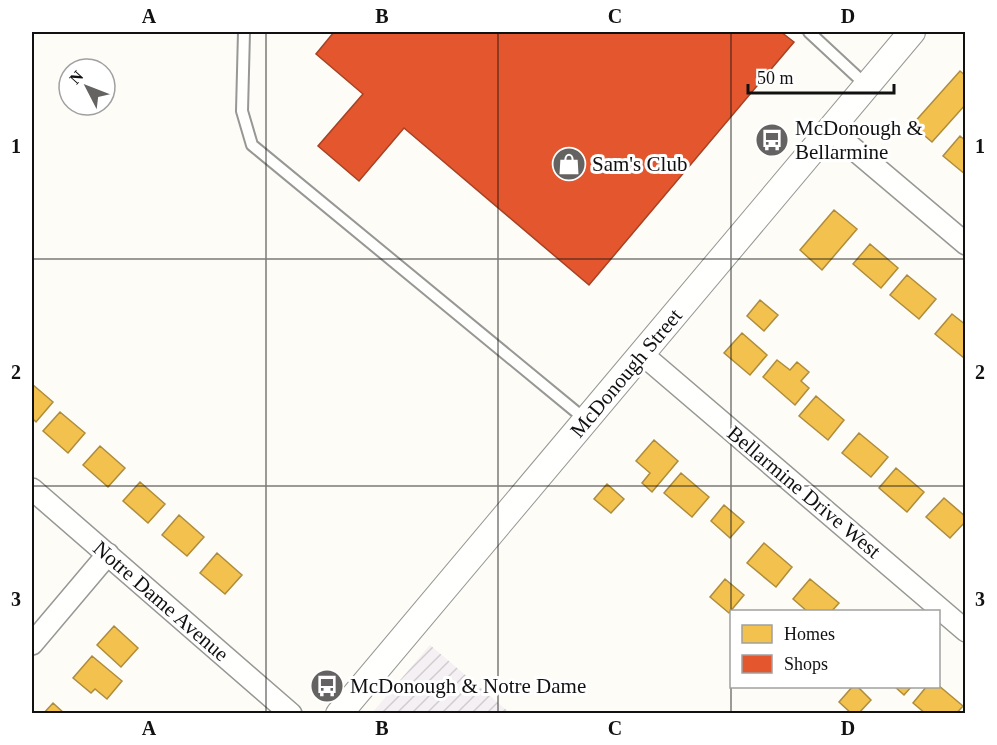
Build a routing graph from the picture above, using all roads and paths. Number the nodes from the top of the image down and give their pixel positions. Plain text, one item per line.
1 (244, 32) edge
2 (809, 32) edge
3 (912, 32) edge
4 (866, 85) junction
5 (830, 129) junction
6 (966, 244) edge
7 (642, 354) junction
8 (586, 420) junction
9 (32, 489) edge
10 (108, 554) junction
11 (966, 630) edge
12 (32, 644) edge
13 (291, 714) edge
14 (339, 714) edge

1 - 8 lane
2 - 4 lane
3 - 4 street, McDonough Street
4 - 5 street, McDonough Street
5 - 6 street
5 - 7 street, McDonough Street
7 - 8 street, McDonough Street
7 - 11 street, Bellarmine Drive West
8 - 14 street, McDonough Street
9 - 10 street, Notre Dame Avenue
10 - 12 street
10 - 13 street, Notre Dame Avenue

